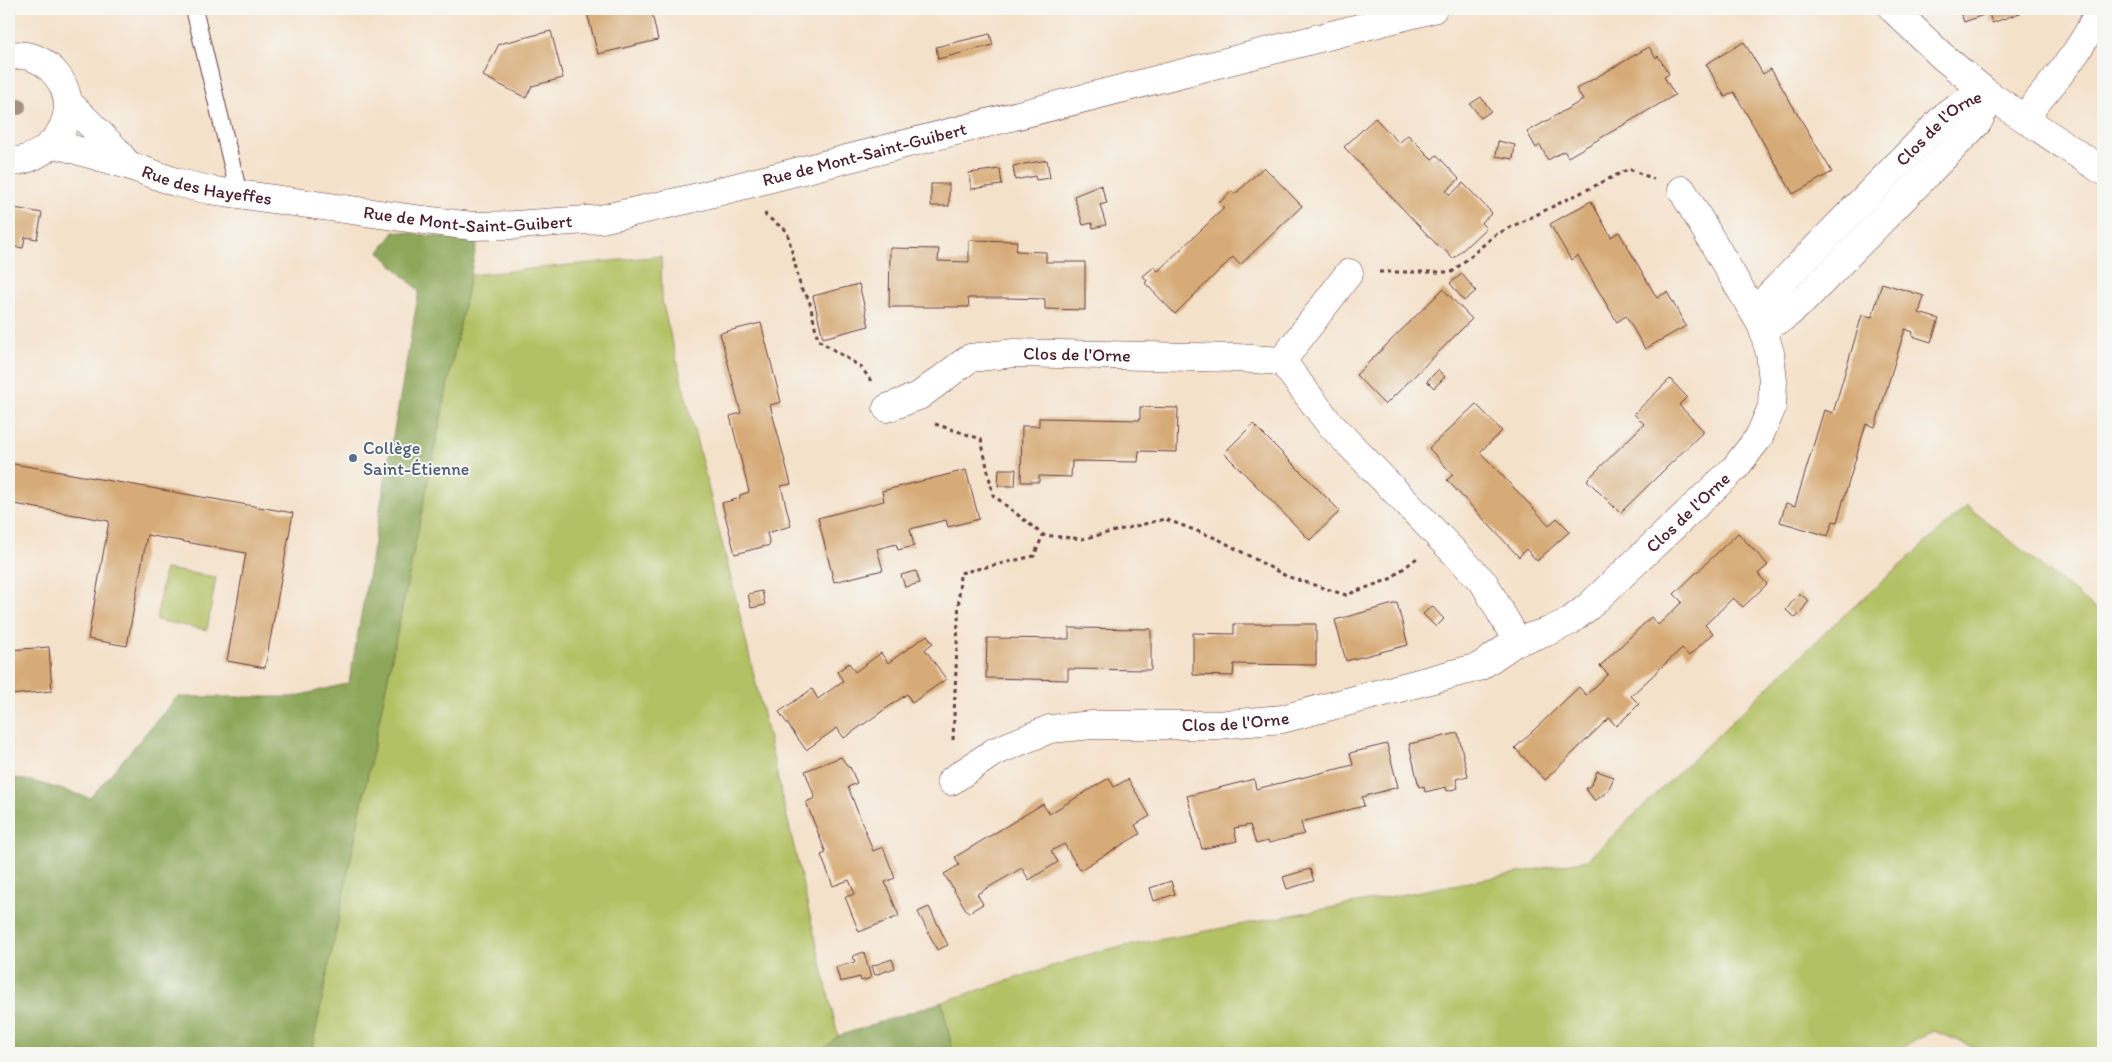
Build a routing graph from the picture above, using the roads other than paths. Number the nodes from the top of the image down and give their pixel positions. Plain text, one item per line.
1 (194, 9) edge
2 (1433, 9) edge
3 (1893, 9) edge
4 (2099, 9) edge
5 (9, 56) edge
6 (1988, 94) junction
7 (69, 103) junction
8 (2025, 117) junction
9 (52, 144) junction
10 (9, 162) edge
11 (128, 165) junction
12 (2103, 171) edge
13 (1682, 190) road end
14 (239, 194) junction
15 (288, 202) joint
16 (1349, 273) road end
17 (1762, 326) junction
18 (1282, 361) junction
19 (887, 408) road end
20 (1517, 640) junction
21 (951, 781) road end

1 - 14 lane
2 - 15 street, Rue de Mont-Saint-Guibert
3 - 6 street
4 - 8 street
5 - 7 street
6 - 8 street
6 - 17 street, Clos de l'Orne
7 - 9 street
7 - 11 street, Rue des Hayeffes
8 - 12 street
9 - 10 street
9 - 11 street, Rue des Hayeffes
11 - 14 street, Rue des Hayeffes
13 - 17 street, Clos de l'Orne
14 - 15 street, Rue des Hayeffes
16 - 18 street
17 - 20 street, Clos de l'Orne
18 - 19 street, Clos de l'Orne
18 - 20 street
20 - 21 street, Clos de l'Orne

